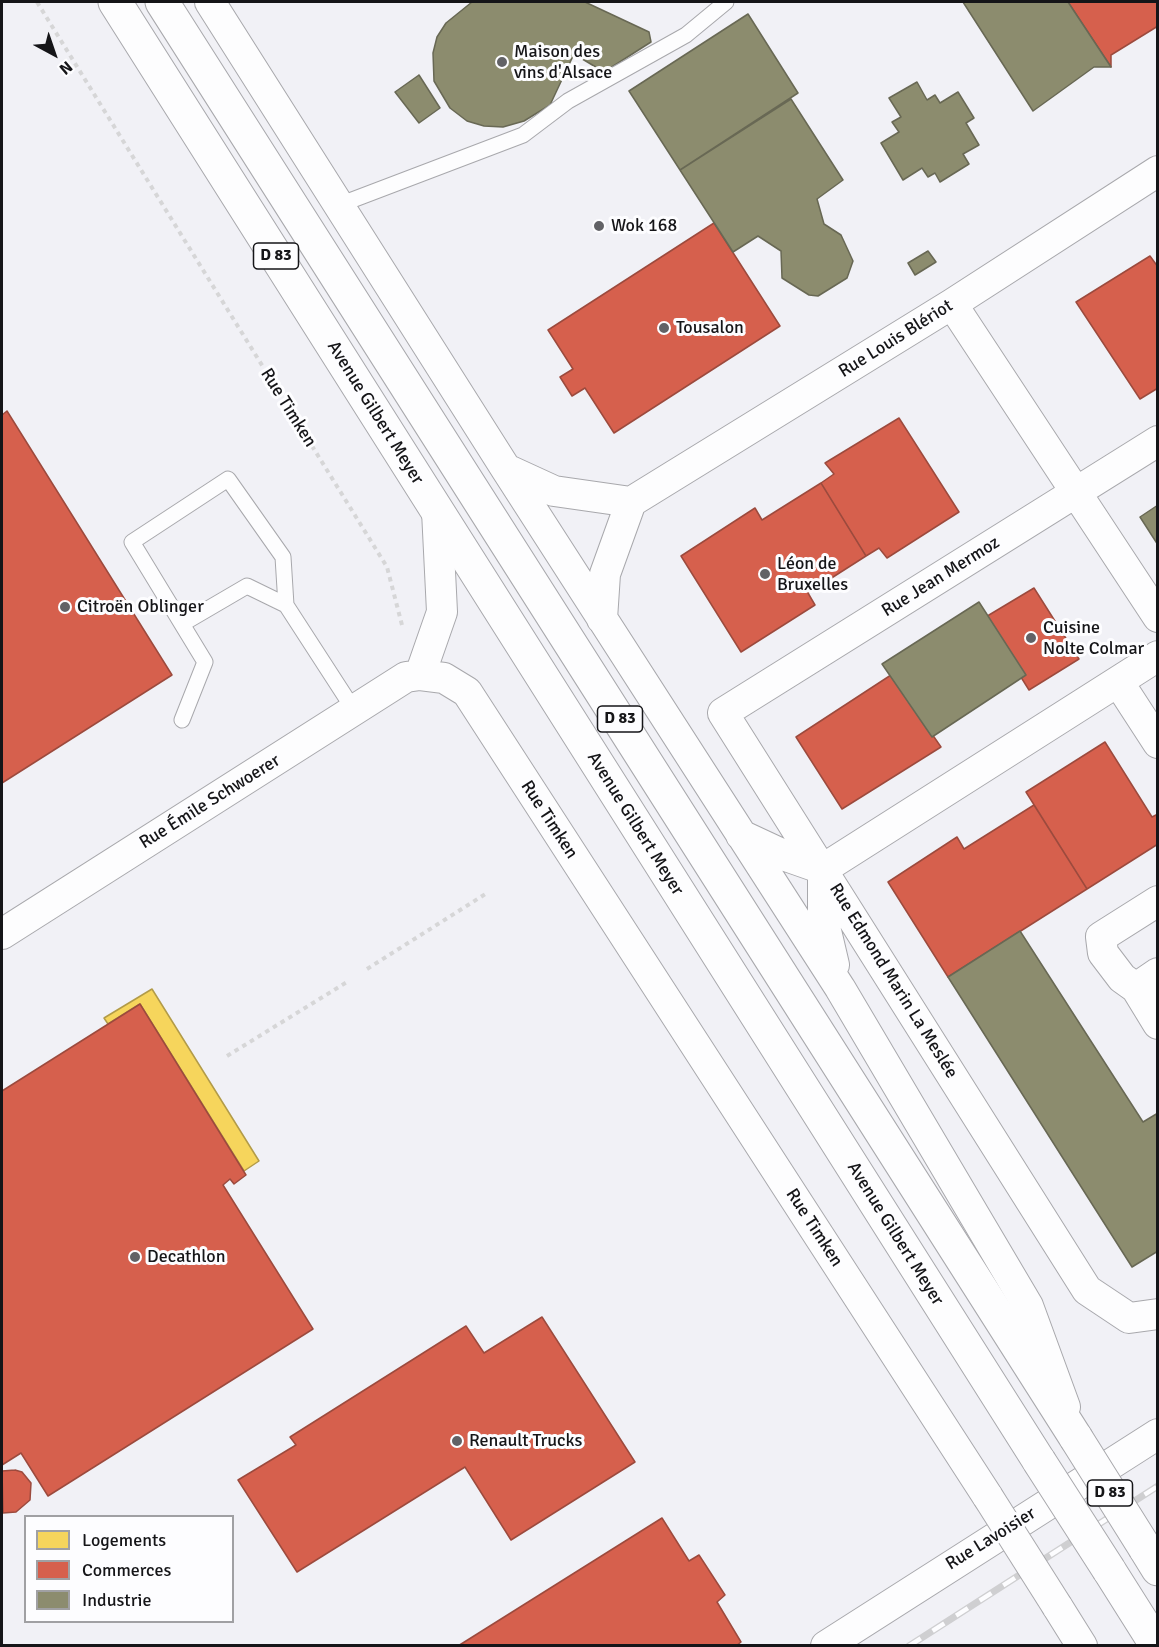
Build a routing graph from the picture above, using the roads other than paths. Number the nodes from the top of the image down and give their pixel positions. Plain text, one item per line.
1 (115, 2) edge
2 (162, 2) edge
3 (210, 2) edge
4 (726, 2) edge
5 (1158, 171) edge
6 (339, 205) junction
7 (952, 304) junction
8 (1158, 441) edge
9 (506, 469) junction
10 (1075, 493) junction
11 (631, 502) junction
12 (437, 511) junction
13 (286, 605) junction
14 (1158, 617) edge
15 (603, 619) junction
16 (182, 624) junction
17 (1158, 656) edge
18 (420, 675) junction
19 (1119, 683) junction
20 (354, 710) junction
21 (182, 720) dead end
22 (1158, 743) edge
23 (741, 835) junction
24 (823, 869) junction
25 (1158, 901) edge
26 (2, 934) edge
27 (1147, 981) edge
28 (840, 988) junction
29 (1158, 1024) edge
30 (1158, 1314) edge
31 (1158, 1434) edge
32 (1076, 1438) junction
33 (1151, 1558) edge
34 (826, 1646) edge
35 (1082, 1646) edge
36 (1156, 1646) edge

1 - 12 main road, Avenue Gilbert Meyer / D 83
2 - 32 main road, D 83
3 - 6 street
4 - 6 lane
5 - 7 street, Rue Louis Blériot
6 - 9 street
7 - 10 street
7 - 11 street, Rue Louis Blériot
8 - 10 street, Rue Jean Mermoz
9 - 11 street
9 - 15 street
10 - 14 street
10 - 24 street, Rue Jean Mermoz
11 - 15 street
12 - 18 street
12 - 36 main road, Avenue Gilbert Meyer / D 83, bridge
13 - 16 lane
13 - 16 lane
13 - 20 lane
15 - 23 street
16 - 21 lane
17 - 19 street, Rue Edmond Marin La Meslée
18 - 20 street, Rue Émile Schwoerer
18 - 35 street, Rue Timken, bridge
19 - 22 street
19 - 24 street, Rue Edmond Marin La Meslée
20 - 26 street, Rue Émile Schwoerer
23 - 24 street
23 - 28 street
24 - 28 street
24 - 30 street, Rue Edmond Marin La Meslée
25 - 27 street
27 - 29 street
28 - 32 street
31 - 34 street, Rue Lavoisier
32 - 33 main road, D 83, bridge

